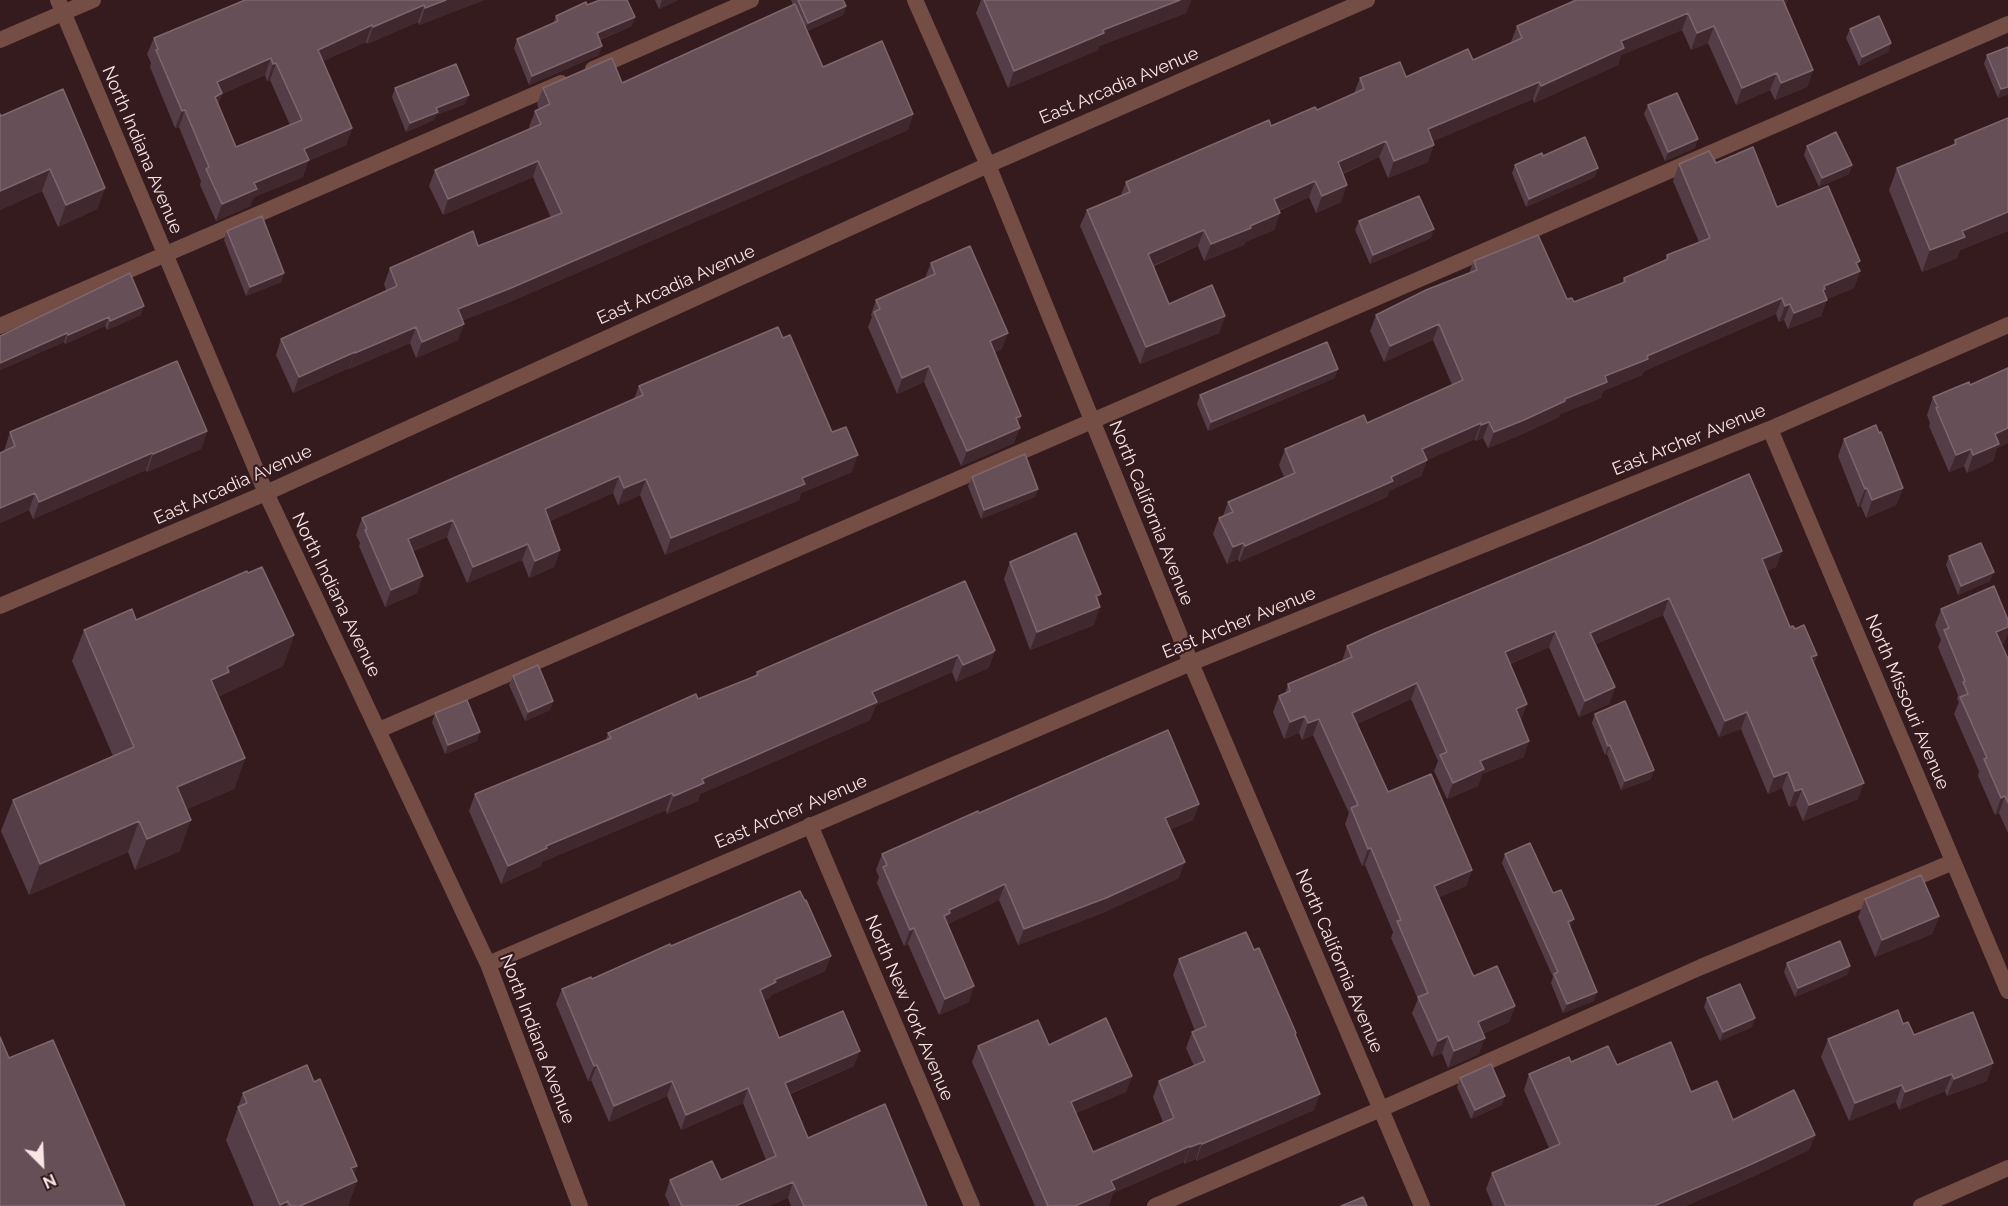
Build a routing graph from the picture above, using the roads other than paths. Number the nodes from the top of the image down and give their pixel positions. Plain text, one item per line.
1 (93, 0) edge
2 (752, 0) edge
3 (915, 0) edge
4 (1367, 0) edge
5 (60, 6) edge
6 (2008, 24) edge
7 (0, 40) edge
8 (988, 165) junction
9 (165, 255) junction
10 (2008, 325) edge
11 (0, 326) edge
12 (1093, 422) junction
13 (1770, 429) junction
14 (266, 493) junction
15 (0, 606) edge
16 (1191, 663) junction
17 (379, 730) junction
18 (810, 825) junction
19 (1953, 862) junction
20 (488, 964) junction
21 (2008, 991) edge
22 (1381, 1109) junction
23 (2008, 1168) edge
24 (580, 1206) edge
25 (972, 1206) edge
26 (1155, 1206) edge
27 (1422, 1206) edge
28 (1921, 1206) edge

1 - 5 street
2 - 9 street
3 - 8 street, North California Avenue
4 - 8 street, East Arcadia Avenue
5 - 7 street
5 - 9 street, North Indiana Avenue
6 - 12 street
8 - 12 street, North California Avenue
8 - 14 street, East Arcadia Avenue
9 - 11 street
9 - 14 street, North Indiana Avenue
10 - 13 street, East Archer Avenue
12 - 16 street, North California Avenue
12 - 17 street
13 - 16 street, East Archer Avenue
13 - 19 street, North Missouri Avenue
14 - 15 street, East Arcadia Avenue
14 - 17 street, North Indiana Avenue
16 - 18 street, East Archer Avenue
16 - 22 street, North California Avenue
17 - 20 street, North Indiana Avenue
18 - 20 street, East Archer Avenue
18 - 25 street, North New York Avenue
19 - 21 street, North Missouri Avenue
19 - 22 street
20 - 24 street, North Indiana Avenue
22 - 26 street
22 - 27 street, North California Avenue
23 - 28 street

